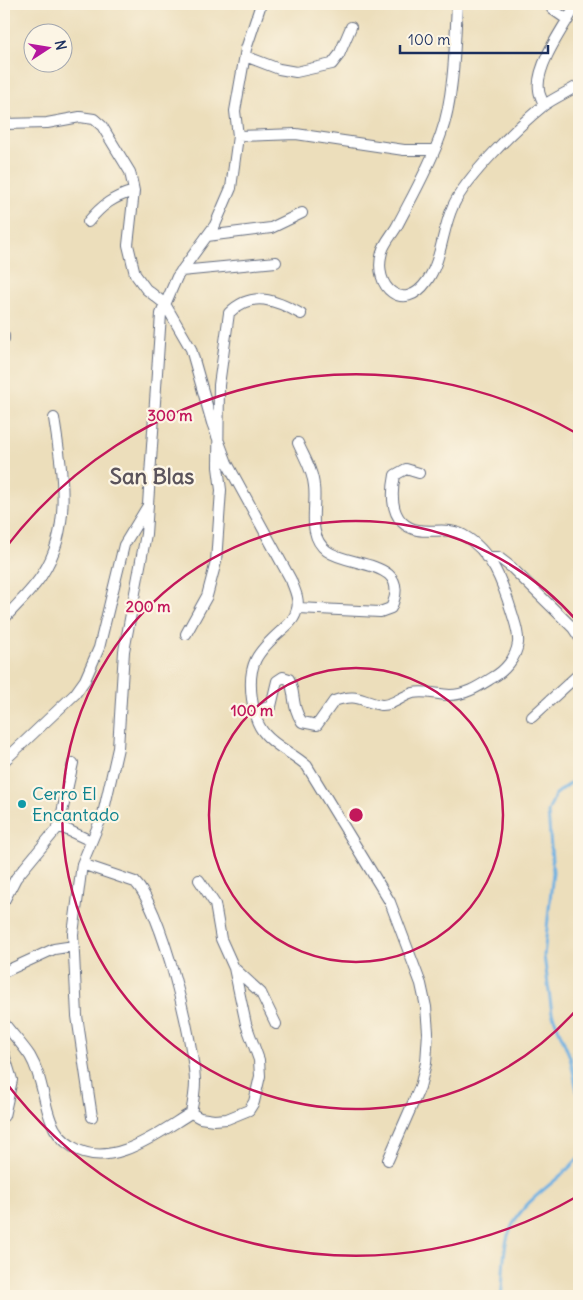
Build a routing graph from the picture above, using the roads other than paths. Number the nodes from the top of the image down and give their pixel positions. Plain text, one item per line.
1 (261, 4) edge
2 (458, 4) edge
3 (551, 4) edge
4 (577, 4) edge
5 (568, 20) junction
6 (351, 26) dead end
7 (245, 56) junction
8 (579, 85) edge
9 (544, 105) junction
10 (4, 124) edge
11 (238, 136) junction
12 (433, 150) junction
13 (134, 191) junction
14 (302, 213) dead end
15 (88, 222) dead end
16 (207, 236) junction
17 (276, 262) dead end
18 (182, 271) junction
19 (166, 304) junction
20 (301, 314) dead end
21 (4, 336) edge
22 (4, 339) edge
23 (54, 418) dead end
24 (219, 442) junction
25 (298, 443) dead end
26 (419, 473) dead end
27 (148, 506) junction
28 (486, 557) junction
29 (298, 608) junction
30 (4, 619) edge
31 (186, 634) dead end
32 (579, 637) edge
33 (579, 674) edge
34 (254, 712) junction
35 (532, 717) dead end
36 (4, 761) edge
37 (73, 763) dead end
38 (59, 826) junction
39 (91, 841) junction
40 (82, 864) junction
41 (199, 880) dead end
42 (4, 901) edge
43 (74, 946) junction
44 (234, 968) junction
45 (4, 972) edge
46 (4, 1023) edge
47 (276, 1024) dead end
48 (4, 1054) edge
49 (191, 1113) junction
50 (4, 1116) edge
51 (92, 1117) dead end
52 (388, 1160) dead end

1 - 7 street
2 - 12 street
3 - 5 street
4 - 5 street
5 - 9 street
6 - 7 street
7 - 11 street
8 - 9 street
9 - 12 street
10 - 13 street
11 - 12 street
11 - 16 street
13 - 15 street
13 - 19 street
14 - 16 street
16 - 18 street
17 - 18 street
18 - 19 street
19 - 24 street
19 - 27 street
20 - 24 street
21 - 22 street
23 - 30 street
24 - 29 street
24 - 31 street
25 - 29 street
26 - 28 street
27 - 36 street
27 - 39 street
28 - 32 street
28 - 34 street
29 - 34 street
33 - 35 street
34 - 52 street
37 - 38 street
38 - 39 street
38 - 42 street
39 - 40 street
40 - 43 street
40 - 49 street
41 - 44 street
43 - 45 street
43 - 51 street
44 - 47 street
44 - 49 street
46 - 49 street
48 - 50 street

